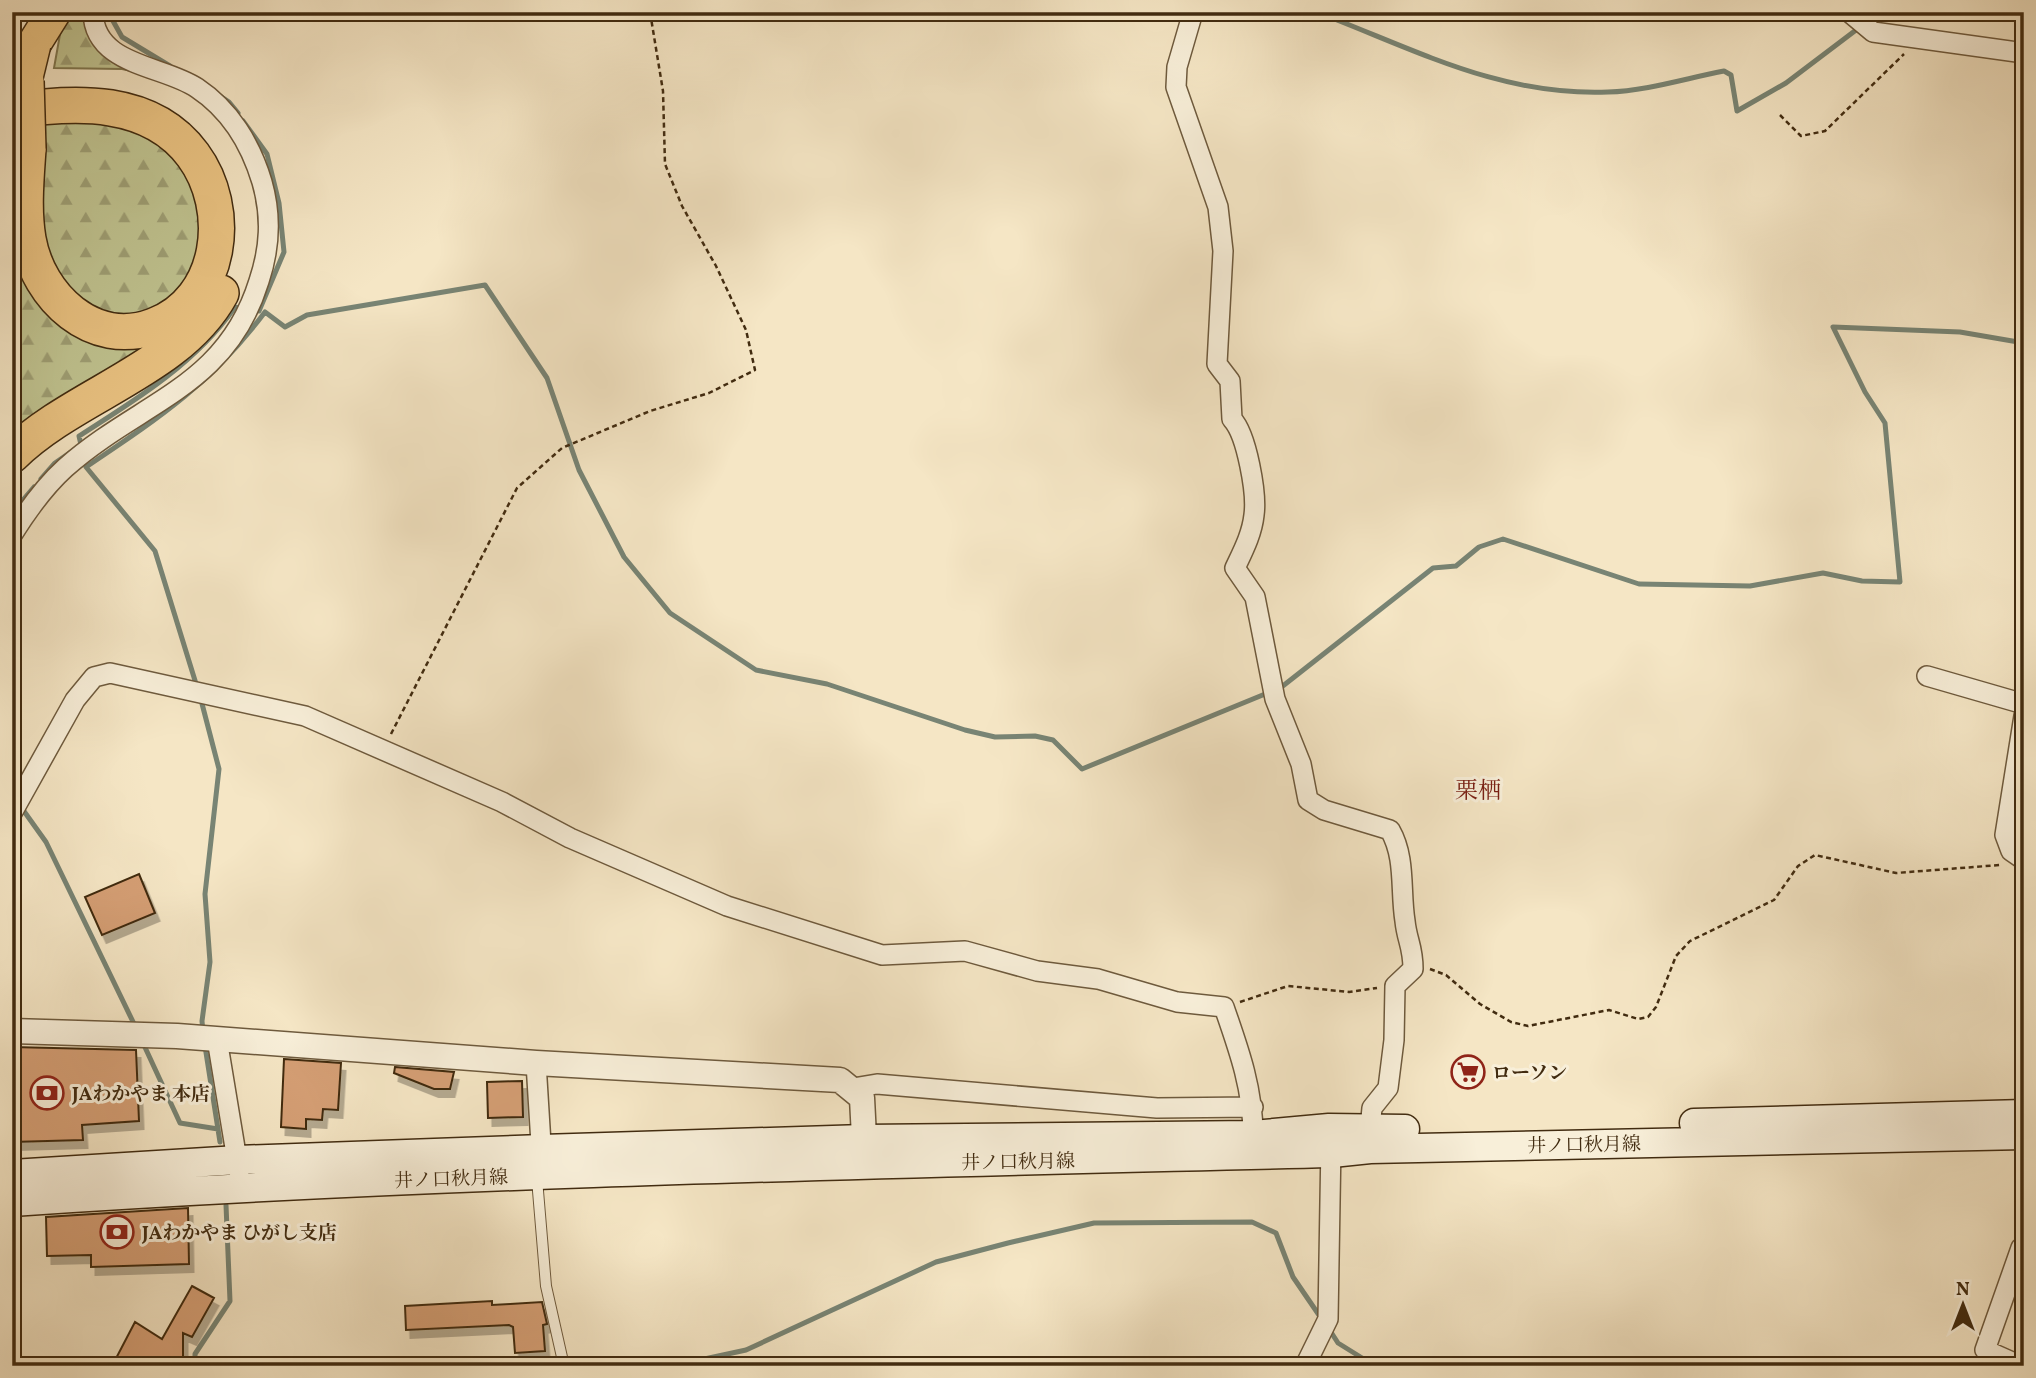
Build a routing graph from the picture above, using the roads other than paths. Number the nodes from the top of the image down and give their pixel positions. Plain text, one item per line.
1 (54, 12) edge
2 (93, 12) edge
3 (1193, 12) edge
4 (1849, 12) edge
5 (36, 28) edge
6 (2024, 53) edge
7 (17, 94) edge
8 (20, 140) edge
9 (12, 455) edge
10 (12, 535) edge
11 (1927, 676) dead end
12 (2024, 704) edge
13 (2024, 716) edge
14 (12, 813) edge
15 (2017, 862) edge
16 (12, 1031) edge
17 (217, 1039) junction
18 (536, 1063) junction
19 (853, 1088) junction
20 (1253, 1107) junction
21 (2024, 1114) edge
22 (1253, 1135) junction
23 (2024, 1135) edge
24 (1330, 1140) junction
25 (1369, 1140) junction
26 (864, 1152) junction
27 (541, 1166) junction
28 (239, 1173) junction
29 (12, 1174) edge
30 (12, 1202) edge
31 (2021, 1248) dead end
32 (564, 1366) edge
33 (1305, 1366) edge
34 (2021, 1366) edge

1 - 5 highway
2 - 10 street
3 - 25 street
4 - 6 street
5 - 7 highway, bridge
7 - 8 highway, bridge
7 - 8 highway
7 - 9 highway
11 - 12 street
13 - 15 street
14 - 20 street
16 - 17 street
17 - 18 street
17 - 28 street
18 - 19 street
18 - 27 street
19 - 20 street
19 - 26 street
20 - 22 street
21 - 25 main road, 井ノ口秋月線
22 - 24 main road, 井ノ口秋月線
22 - 26 main road, 井ノ口秋月線
23 - 25 main road, 井ノ口秋月線
24 - 25 main road, 井ノ口秋月線
24 - 26 main road, 井ノ口秋月線
24 - 33 street
26 - 27 main road, 井ノ口秋月線
27 - 28 main road, 井ノ口秋月線
27 - 32 lane
28 - 29 main road, 井ノ口秋月線
28 - 30 main road, 井ノ口秋月線
31 - 34 street

